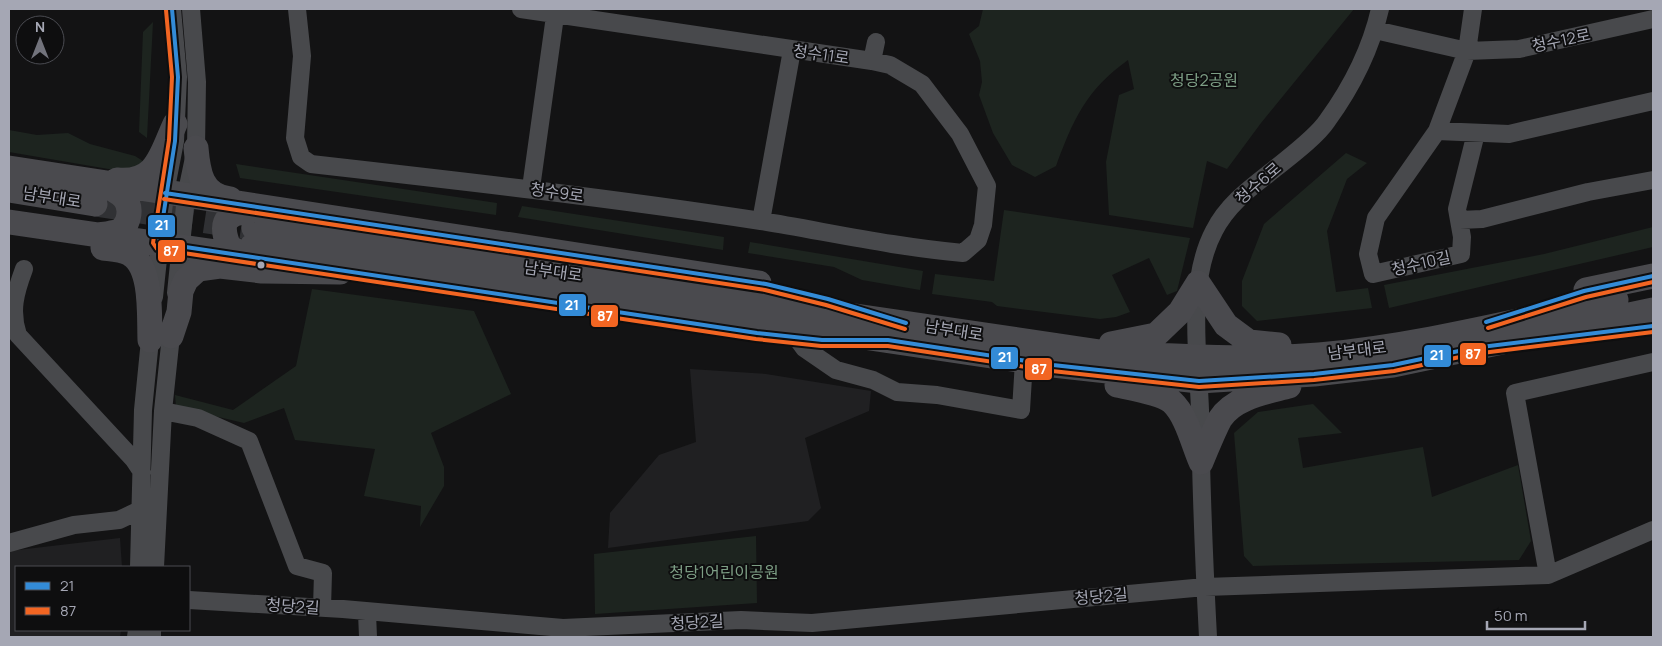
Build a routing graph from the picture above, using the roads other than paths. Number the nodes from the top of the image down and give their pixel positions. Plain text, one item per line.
1 (172, 9) edge
2 (191, 9) edge
3 (297, 9) edge
4 (521, 9) edge
5 (1380, 9) edge
6 (1473, 9) edge
7 (556, 11) edge
8 (1653, 19) edge
9 (1375, 30) junction
10 (876, 42) dead end
11 (792, 50) junction
12 (1467, 51) junction
13 (872, 61) junction
14 (1653, 101) edge
15 (175, 124) junction
16 (1437, 131) junction
17 (1476, 133) junction
18 (196, 148) junction
19 (11, 176) edge
20 (1653, 180) edge
21 (531, 188) junction
22 (176, 195) junction
23 (9, 209) edge
24 (97, 211) junction
25 (1460, 220) junction
26 (761, 221) junction
27 (9, 223) edge
28 (255, 235) junction
29 (170, 245) junction
30 (963, 253) joint
31 (24, 269) dead end
32 (350, 272) junction
33 (1653, 276) edge
34 (1198, 283) junction
35 (1653, 293) edge
36 (1653, 310) edge
37 (1653, 326) edge
38 (889, 330) junction
39 (1450, 334) junction
40 (796, 337) junction
41 (161, 338) junction
42 (1473, 348) junction
43 (1051, 355) junction
44 (1353, 360) junction
45 (1024, 361) junction
46 (1653, 362) edge
47 (1198, 369) junction
48 (163, 411) junction
49 (1201, 462) junction
50 (142, 472) junction
51 (140, 510) junction
52 (1653, 530) edge
53 (9, 543) edge
54 (139, 566) edge
55 (155, 566) edge
56 (1548, 575) junction
57 (1205, 587) junction
58 (190, 600) edge
59 (322, 608) junction
60 (367, 612) junction
61 (368, 637) edge
62 (1208, 637) edge

1 - 15 street
2 - 18 street
3 - 21 street, 청수9로
4 - 7 street, 청수11로
5 - 9 street, 청수6로
6 - 12 street
7 - 11 street, 청수11로
7 - 21 street
8 - 12 street, 청수12로
9 - 12 street, 청수12로
9 - 34 street, 청수6로
10 - 13 street
11 - 13 street, 청수11로
11 - 26 street
12 - 16 street, 청수10길
13 - 30 street, 청수11로
14 - 17 street
15 - 19 highway
15 - 22 street
16 - 17 street
16 - 25 street, 청수10길
17 - 25 street
18 - 22 street
18 - 28 highway
19 - 24 highway, 남부대로
20 - 25 street
21 - 26 street, 청수9로
22 - 24 highway
22 - 28 highway
22 - 29 street
23 - 24 highway, 남부대로
24 - 27 highway
24 - 29 highway
26 - 30 street, 청수9로
27 - 41 highway
28 - 29 highway
28 - 32 highway
28 - 38 highway, 남부대로
28 - 38 highway
29 - 41 street
31 - 50 street
32 - 40 highway
32 - 41 highway
33 - 39 highway
34 - 43 highway
34 - 44 highway
34 - 47 street, 청수6로
35 - 39 highway, 남부대로
36 - 42 highway, 남부대로
37 - 42 highway
38 - 40 highway
38 - 43 highway, 남부대로
38 - 45 highway, 남부대로
39 - 44 highway, 남부대로
40 - 45 street
41 - 48 street
41 - 50 street
42 - 44 highway, 남부대로
43 - 45 highway, 남부대로
43 - 47 highway, 남부대로
43 - 49 highway
44 - 47 highway, 남부대로
44 - 49 highway
46 - 56 street
47 - 49 street
48 - 55 street
48 - 59 street
49 - 57 street
50 - 51 street
51 - 53 street
51 - 54 street
52 - 56 street
56 - 57 street, 청당2길
57 - 60 street, 청당2길
57 - 62 street
58 - 59 street, 청당2길
59 - 60 street, 청당2길
60 - 61 street

